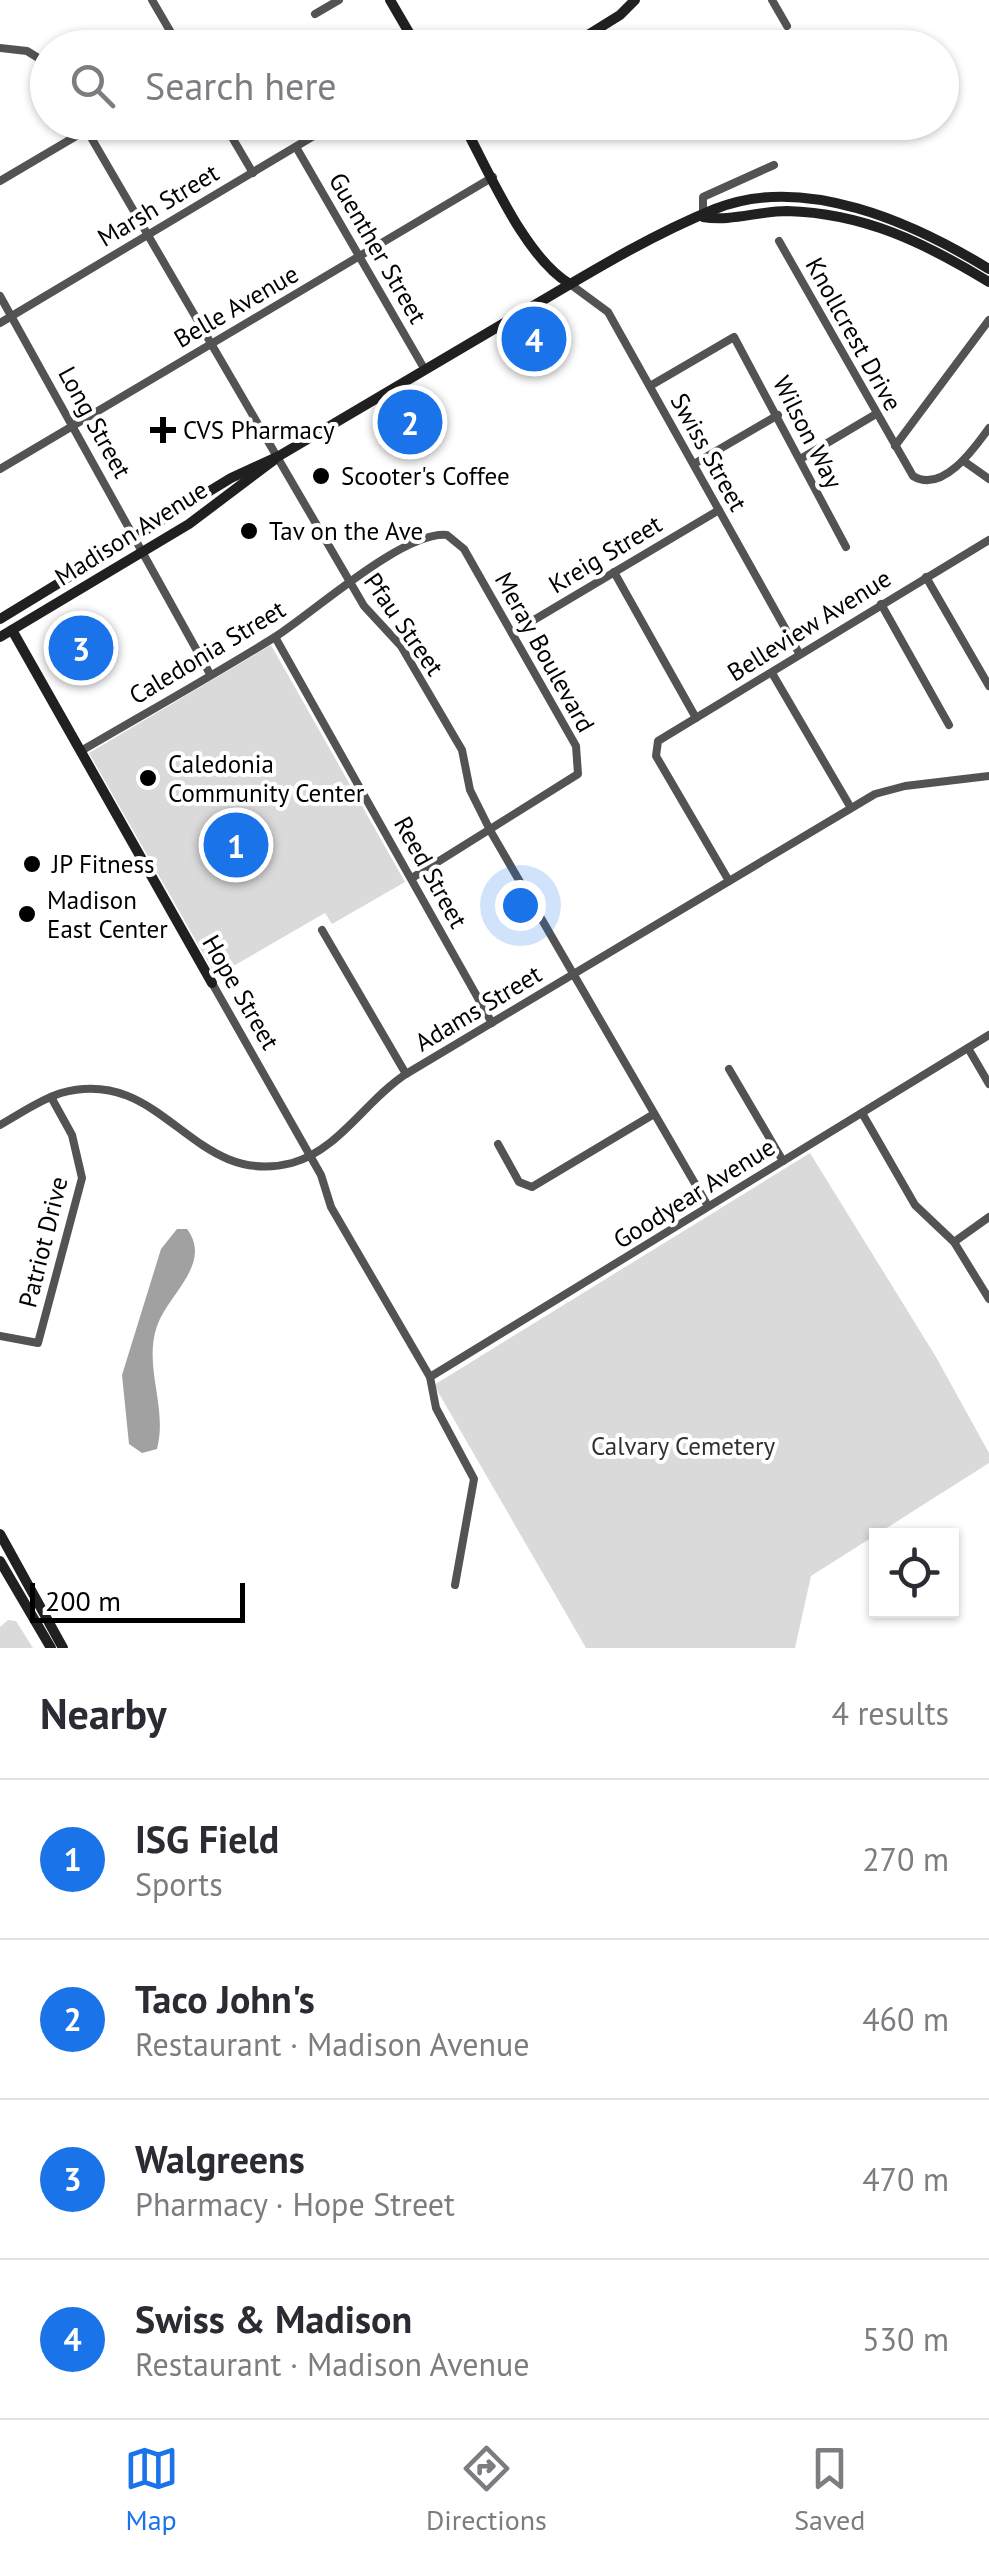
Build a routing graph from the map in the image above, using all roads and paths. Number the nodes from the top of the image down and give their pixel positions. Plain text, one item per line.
1 (164, 0) edge
2 (339, 0) edge
3 (390, 0) edge
4 (635, 0) edge
5 (772, 0) edge
6 (154, 3) edge
7 (314, 14) dead end
8 (788, 26) dead end
9 (170, 30) edge
10 (408, 30) edge
11 (592, 30) edge
12 (0, 48) edge
13 (30, 53) edge
14 (63, 140) edge
15 (93, 140) edge
16 (233, 140) edge
17 (308, 140) edge
18 (472, 140) edge
19 (296, 147) junction
20 (774, 165) dead end
21 (252, 173) junction
22 (493, 178) junction
23 (0, 180) edge
24 (703, 217) junction
25 (148, 234) junction
26 (779, 241) dead end
27 (360, 257) junction
28 (989, 269) edge
29 (989, 282) edge
30 (570, 284) junction
31 (0, 296) edge
32 (12, 316) junction
33 (989, 320) edge
34 (0, 323) edge
35 (212, 342) junction
36 (425, 370) junction
37 (650, 386) junction
38 (876, 414) junction
39 (778, 415) junction
40 (73, 425) junction
41 (989, 428) edge
42 (895, 446) junction
43 (278, 456) junction
44 (802, 458) junction
45 (965, 462) junction
46 (694, 464) junction
47 (0, 469) edge
48 (989, 479) edge
49 (719, 510) junction
50 (136, 538) junction
51 (989, 540) edge
52 (846, 546) dead end
53 (143, 551) junction
54 (614, 572) junction
55 (926, 578) junction
56 (349, 582) junction
57 (881, 604) junction
58 (4, 620) edge
59 (512, 632) junction
60 (0, 637) edge
61 (274, 637) junction
62 (800, 653) junction
63 (772, 673) junction
64 (210, 674) junction
65 (989, 686) edge
66 (696, 718) junction
67 (949, 725) dead end
68 (81, 751) junction
69 (989, 776) edge
70 (850, 808) junction
71 (490, 832) junction
72 (412, 878) junction
73 (728, 881) junction
74 (322, 930) dead end
75 (574, 974) junction
76 (212, 983) joint
77 (492, 1023) junction
78 (989, 1036) edge
79 (968, 1048) junction
80 (729, 1068) dead end
81 (406, 1074) junction
82 (989, 1084) edge
83 (52, 1097) junction
84 (862, 1113) junction
85 (654, 1114) junction
86 (0, 1126) edge
87 (498, 1144) dead end
88 (310, 1156) junction
89 (782, 1161) junction
90 (708, 1206) junction
91 (989, 1217) edge
92 (954, 1242) junction
93 (989, 1299) edge
94 (0, 1336) edge
95 (430, 1378) junction
96 (0, 1534) edge
97 (0, 1561) edge
98 (455, 1585) dead end
99 (56, 1645) edge

1 - 6 street
2 - 7 street
3 - 10 main road
4 - 11 main road
5 - 8 street
6 - 9 street
12 - 13 street
14 - 23 street
15 - 25 street, Pfau Street
16 - 21 street
17 - 19 street, Marsh Street
18 - 22 main road
19 - 21 street, Marsh Street
19 - 27 street, Guenther Street
20 - 24 street, Madison Avenue
21 - 25 street, Marsh Street
22 - 27 street, Belle Avenue
22 - 30 main road
24 - 28 main road, Madison Avenue
24 - 29 main road, Madison Avenue
24 - 30 main road, Madison Avenue
25 - 32 street, Marsh Street
25 - 35 street, Pfau Street
26 - 38 street, Knollcrest Drive
27 - 35 street, Belle Avenue
27 - 36 street, Guenther Street
30 - 36 main road, Madison Avenue
30 - 37 street, Swiss Street
31 - 32 street, Long Street
32 - 34 street, Marsh Street
32 - 40 street, Long Street
33 - 42 street
35 - 40 street, Belle Avenue
35 - 43 street, Pfau Street
36 - 43 main road, Madison Avenue
37 - 39 street, Wilson Way
37 - 46 street, Swiss Street
38 - 42 street, Knollcrest Drive
38 - 44 street
39 - 44 street, Wilson Way
39 - 46 street
40 - 47 street, Belle Avenue
40 - 50 street, Long Street
41 - 45 street
42 - 45 street, Knollcrest Drive
43 - 50 main road, Madison Avenue
43 - 53 main road, Madison Avenue
43 - 56 street, Pfau Street
44 - 52 street, Wilson Way
45 - 48 street
46 - 49 street, Swiss Street
49 - 54 street, Kreig Street
49 - 62 street, Swiss Street
50 - 53 street, Long Street
50 - 58 main road, Madison Avenue
51 - 55 street, Belleview Avenue
53 - 58 main road, Madison Avenue
53 - 64 street, Long Street
54 - 59 street, Kreig Street
54 - 66 street
55 - 57 street, Belleview Avenue
55 - 65 street
56 - 59 street, Meray Boulevard
56 - 61 street, Caledonia Street
56 - 71 street, Pfau Street
57 - 62 street, Belleview Avenue
57 - 67 street
58 - 60 main road, Madison Avenue
58 - 68 main road, Hope Street
59 - 71 street, Meray Boulevard
61 - 64 street, Caledonia Street
61 - 72 street, Reed Street
62 - 63 street, Belleview Avenue
63 - 66 street, Belleview Avenue
63 - 70 street
64 - 68 street, Caledonia Street
66 - 73 street, Belleview Avenue
68 - 76 main road, Hope Street
69 - 70 street, Adams Street
70 - 73 street, Adams Street
71 - 72 street, Meray Boulevard
71 - 75 street, Pfau Street
72 - 77 street, Reed Street
73 - 75 street, Adams Street
74 - 81 street
75 - 77 street, Adams Street
75 - 85 street, Pfau Street
76 - 88 street, Hope Street
77 - 81 street, Adams Street
78 - 79 street, Goodyear Avenue
79 - 82 street
79 - 84 street, Goodyear Avenue
80 - 89 street
81 - 88 street, Adams Street
83 - 86 street
83 - 88 street
83 - 94 street, Patriot Drive
84 - 89 street, Goodyear Avenue
84 - 92 street
85 - 87 street
85 - 90 street, Pfau Street
88 - 95 street, Hope Street
89 - 90 street, Goodyear Avenue
90 - 95 street, Goodyear Avenue
91 - 92 street
92 - 93 street
95 - 98 street
96 - 99 main road
97 - 99 main road

